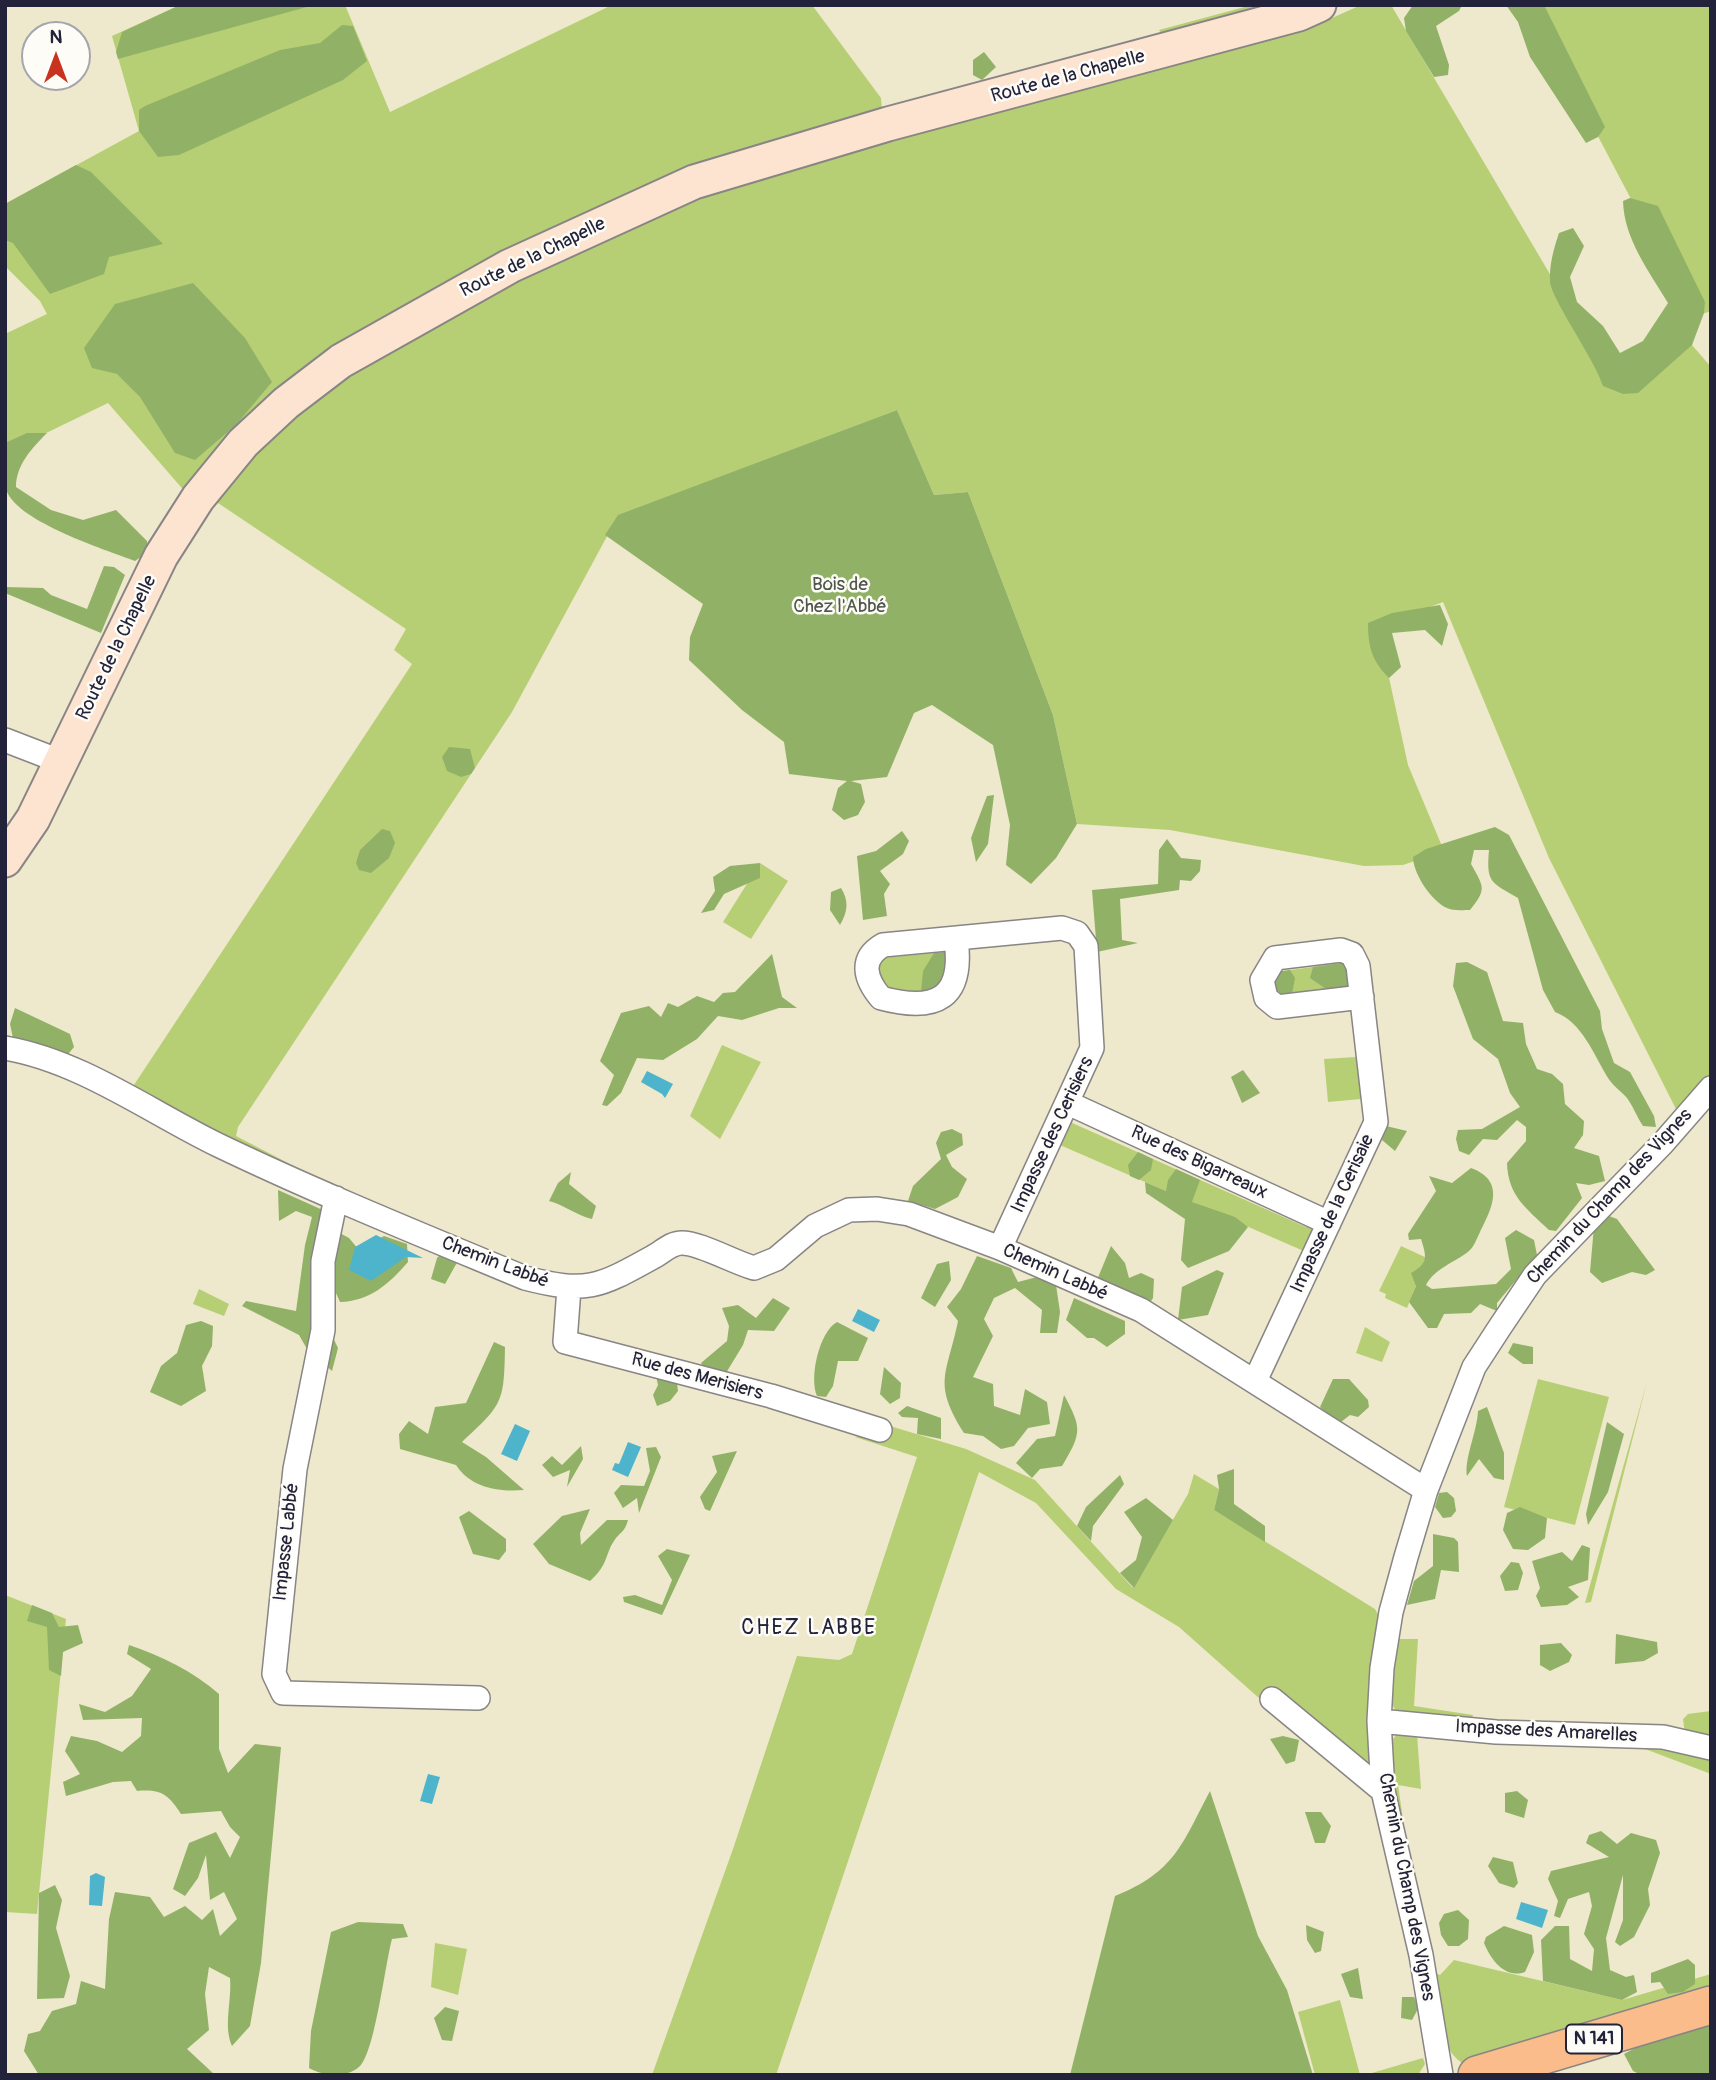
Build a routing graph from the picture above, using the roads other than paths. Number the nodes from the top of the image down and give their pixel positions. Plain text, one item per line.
1 (1319, 5) edge
2 (5, 740) edge
3 (62, 762) junction
4 (5, 860) edge
5 (956, 939) dead end
6 (1362, 997) dead end
7 (5, 1048) edge
8 (1711, 1088) edge
9 (1068, 1103) junction
10 (335, 1198) junction
11 (1329, 1223) junction
12 (1000, 1248) junction
13 (569, 1289) junction
14 (1255, 1381) junction
15 (880, 1430) dead end
16 (1426, 1490) junction
17 (478, 1698) dead end
18 (1272, 1699) dead end
19 (1379, 1721) junction
20 (1711, 1748) edge
21 (1383, 1791) junction
22 (1711, 2005) edge
23 (1441, 2075) edge
24 (1477, 2075) edge

1 - 3 main road, Route de la Chapelle
2 - 3 street
3 - 4 main road, Route de la Chapelle
5 - 9 street, Impasse des Cerisiers
6 - 11 street, Impasse de la Cerisaie
7 - 10 street, Chemin Labbé
8 - 16 street, Chemin du Champ des Vignes
9 - 11 street, Rue des Bigarreaux
9 - 12 street, Impasse des Cerisiers
10 - 13 street, Chemin Labbé
10 - 17 street, Impasse Labbé
11 - 14 street, Impasse de la Cerisaie
12 - 13 street, Chemin Labbé
12 - 14 street, Chemin Labbé
13 - 15 street, Rue des Merisiers
14 - 16 street, Chemin Labbé
16 - 19 street, Chemin du Champ des Vignes
18 - 21 street
19 - 20 street, Impasse des Amarelles
19 - 21 street, Chemin du Champ des Vignes
21 - 23 street, Chemin du Champ des Vignes
22 - 24 main road, N 141

